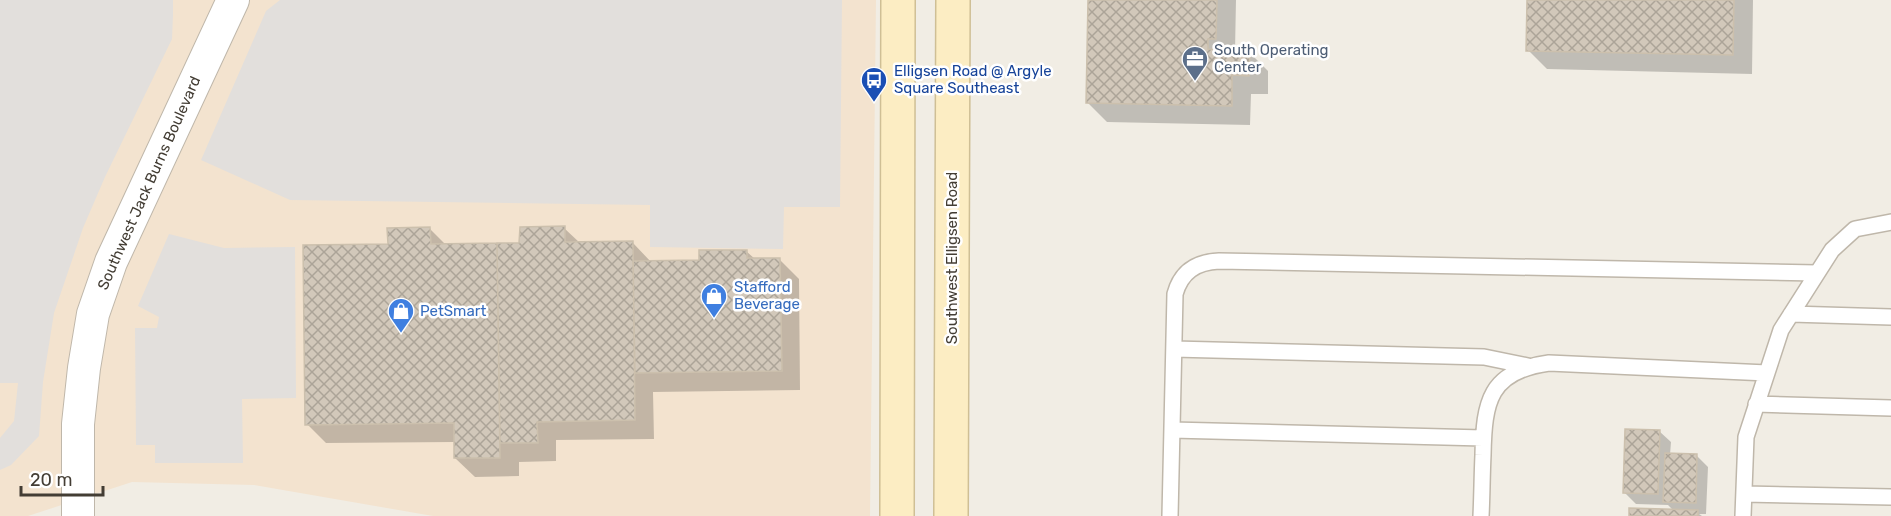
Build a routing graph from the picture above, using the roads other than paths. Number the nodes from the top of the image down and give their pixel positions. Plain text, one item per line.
1 (233, 0) edge
2 (898, 0) edge
3 (953, 0) edge
4 (1891, 222) edge
5 (1817, 273) junction
6 (1791, 314) junction
7 (1891, 317) edge
8 (1174, 349) junction
9 (1528, 366) junction
10 (1767, 373) junction
11 (1756, 404) junction
12 (1891, 408) edge
13 (1172, 430) junction
14 (1483, 438) junction
15 (1744, 494) junction
16 (1891, 497) edge
17 (78, 516) edge
18 (897, 516) edge
19 (951, 516) edge
20 (1170, 516) edge
21 (1481, 516) edge
22 (1743, 516) edge

1 - 17 street, Southwest Jack Burns Boulevard
2 - 18 main road
3 - 19 main road, Southwest Elligsen Road
4 - 5 lane
5 - 6 lane
5 - 8 lane
6 - 7 lane
6 - 10 lane
8 - 9 lane
8 - 13 lane
9 - 10 lane
9 - 14 lane
10 - 11 lane
11 - 12 lane
11 - 15 lane
13 - 14 lane
13 - 20 lane
14 - 21 lane
15 - 16 lane
15 - 22 lane

